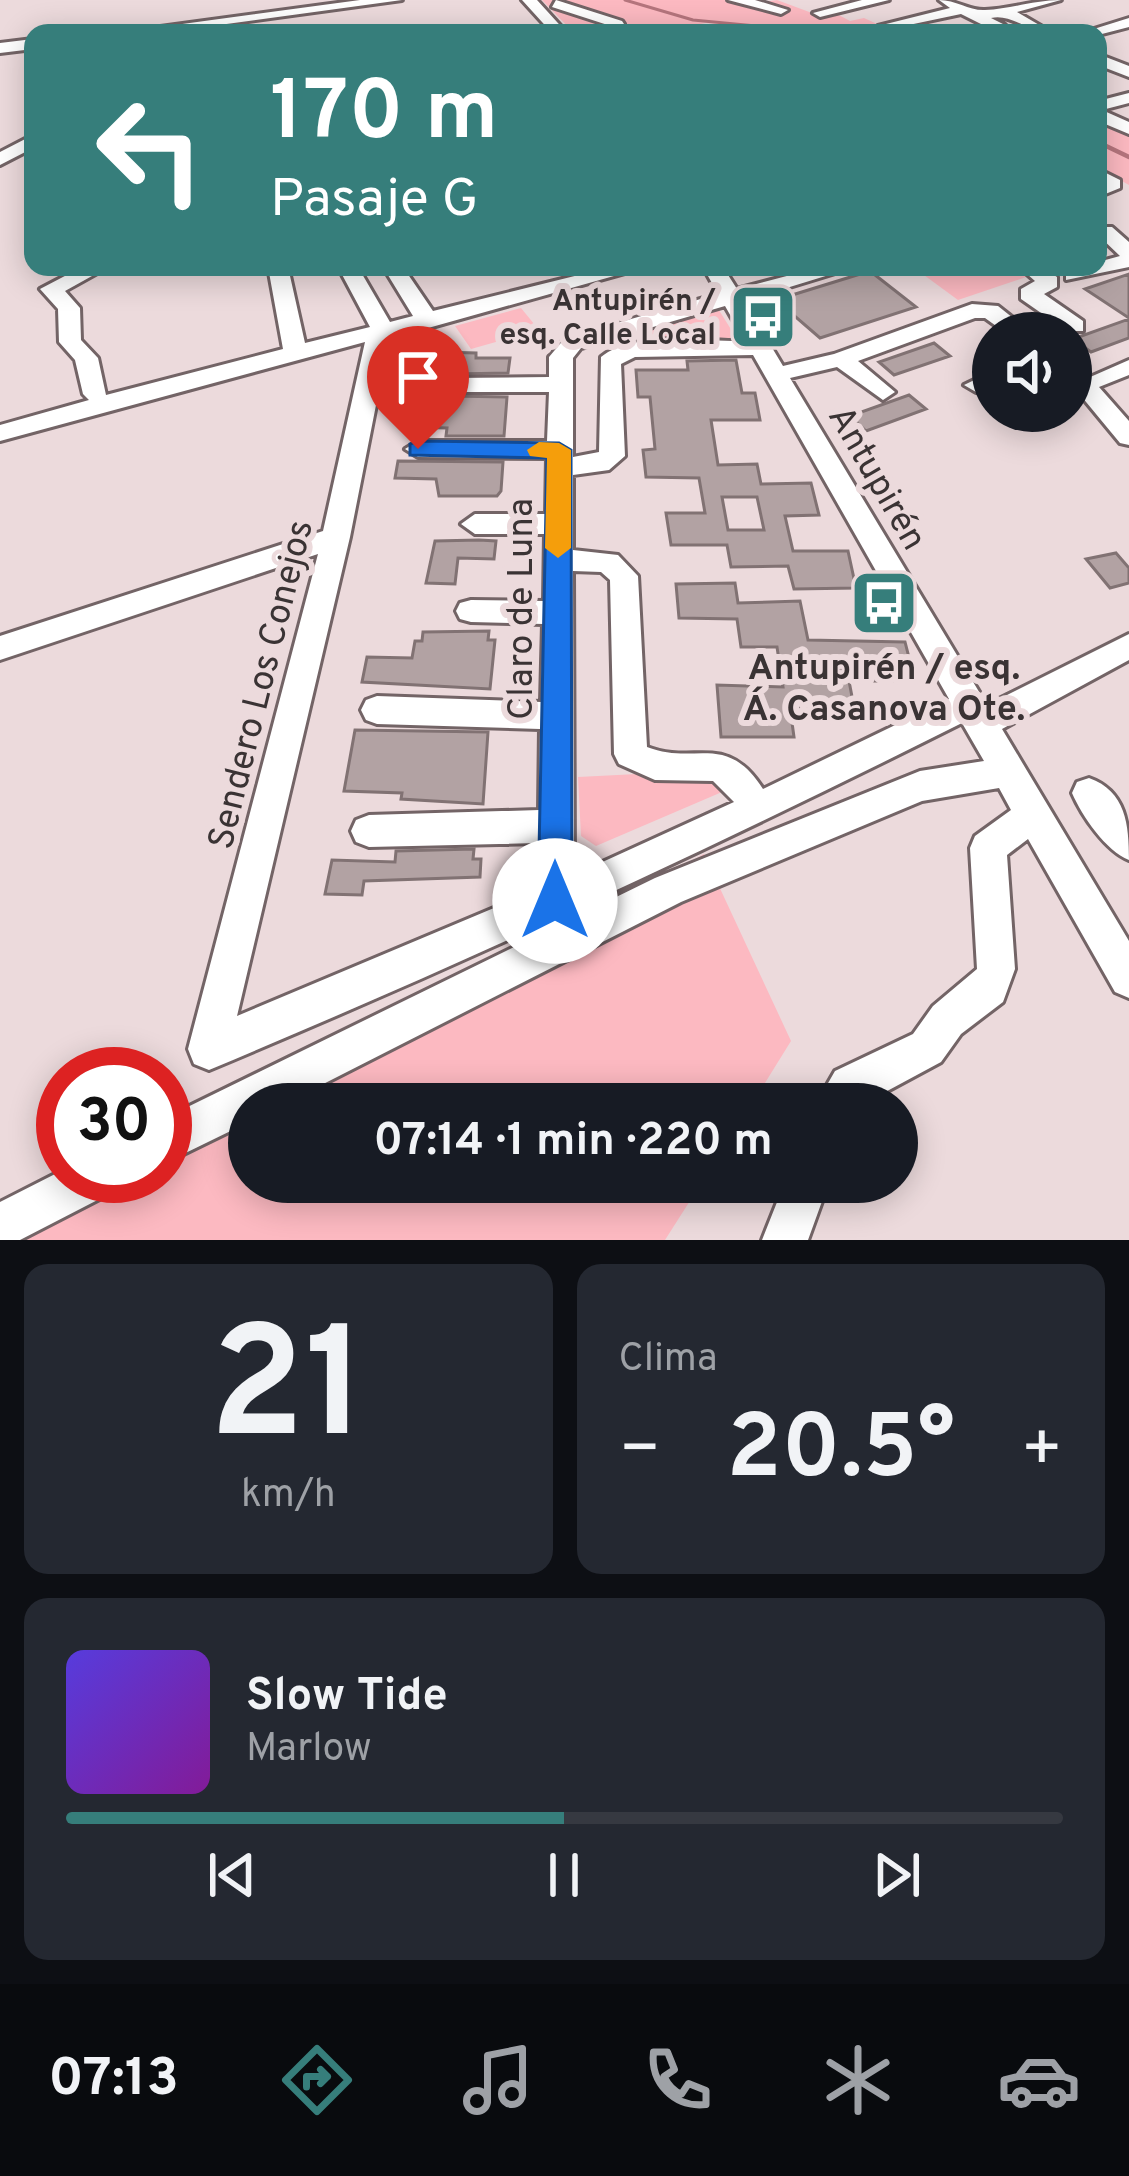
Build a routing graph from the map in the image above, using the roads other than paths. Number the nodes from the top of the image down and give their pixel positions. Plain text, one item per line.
1 (395, 0) edge
2 (529, 0) edge
3 (882, 0) edge
4 (946, 0) edge
5 (1054, 0) edge
6 (747, 1) edge
7 (552, 5) edge
8 (781, 10) dead end
9 (1006, 12) junction
10 (820, 14) dead end
11 (974, 19) edge
12 (196, 24) edge
13 (617, 24) dead end
14 (910, 24) edge
15 (1029, 24) edge
16 (1107, 233) edge
17 (1129, 256) edge
18 (79, 276) edge
19 (280, 276) edge
20 (353, 276) edge
21 (399, 276) edge
22 (603, 276) edge
23 (718, 276) edge
24 (813, 276) edge
25 (1041, 276) edge
26 (731, 299) junction
27 (991, 312) edge
28 (1055, 312) edge
29 (429, 323) junction
30 (382, 334) junction
31 (761, 348) junction
32 (296, 356) junction
33 (841, 359) junction
34 (253, 364) junction
35 (1129, 367) edge
36 (778, 374) junction
37 (428, 379) dead end
38 (559, 384) junction
39 (883, 392) dead end
40 (95, 394) junction
41 (0, 416) edge
42 (0, 433) edge
43 (1129, 436) edge
44 (418, 449) dead end
45 (559, 459) junction
46 (475, 524) dead end
47 (558, 524) junction
48 (336, 537) junction
49 (558, 560) junction
50 (471, 611) dead end
51 (557, 613) junction
52 (1129, 646) edge
53 (0, 648) edge
54 (377, 710) dead end
55 (976, 714) junction
56 (557, 716) junction
57 (1009, 772) junction
58 (1089, 793) dead end
59 (757, 809) junction
60 (1033, 814) junction
61 (556, 826) junction
62 (1124, 826) edge
63 (368, 831) dead end
64 (555, 901) junction
65 (1129, 978) edge
66 (856, 1083) edge
67 (192, 1128) edge
68 (45, 1203) edge
69 (799, 1203) edge
70 (0, 1226) edge
71 (785, 1240) edge

1 - 12 street
2 - 7 street
3 - 10 street
4 - 11 street
5 - 9 street
6 - 8 street
7 - 13 street
9 - 11 street
9 - 15 street
11 - 14 street
16 - 17 street
18 - 40 street
19 - 32 street
20 - 30 street
21 - 29 street
22 - 29 street
23 - 26 street, Antupirén
24 - 26 street
25 - 28 street
26 - 31 street, Antupirén
26 - 38 street
27 - 33 street
29 - 30 street
30 - 32 street
30 - 48 street, Sendero Los Conejos
31 - 36 street, Antupirén
31 - 45 street
32 - 34 street
33 - 36 street
33 - 39 street
34 - 40 street
34 - 42 street
35 - 43 street
36 - 55 street, Antupirén
37 - 38 street
38 - 45 street, Claro de Luna
40 - 41 street
44 - 45 street
45 - 47 street, Claro de Luna
46 - 47 street
47 - 49 street, Claro de Luna
48 - 53 street
48 - 64 street, Sendero Los Conejos
49 - 51 street, Claro de Luna
49 - 59 street
50 - 51 street
51 - 56 street, Claro de Luna
52 - 55 street
54 - 56 street
55 - 57 street, Antupirén
55 - 59 street
56 - 61 street, Claro de Luna
57 - 60 street, Antupirén
57 - 67 street
58 - 62 street
59 - 64 street
60 - 65 street, Antupirén
60 - 66 street
61 - 63 street
61 - 64 street, Claro de Luna
68 - 70 street
69 - 71 street

